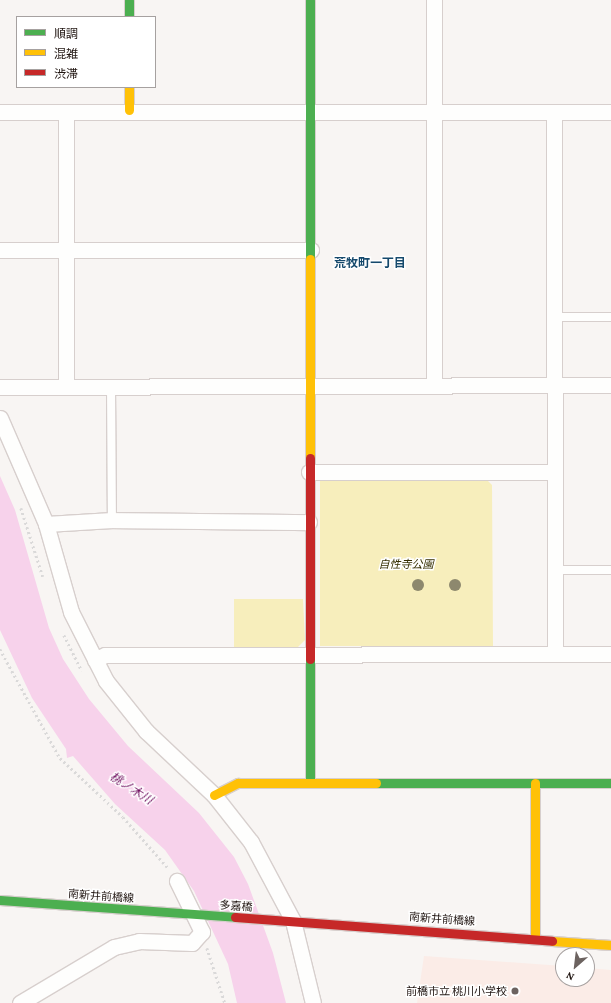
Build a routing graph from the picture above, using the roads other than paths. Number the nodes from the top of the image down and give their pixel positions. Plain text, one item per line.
1 (129, 0) edge
2 (310, 0) edge
3 (434, 0) edge
4 (129, 16) edge
5 (129, 88) edge
6 (129, 110) junction
7 (0, 112) edge
8 (66, 112) junction
9 (310, 112) junction
10 (434, 112) junction
11 (611, 112) edge
12 (554, 113) junction
13 (63, 249) junction
14 (0, 250) edge
15 (311, 250) junction
16 (554, 317) junction
17 (611, 318) edge
18 (434, 384) junction
19 (555, 384) junction
20 (309, 385) junction
21 (611, 385) edge
22 (66, 386) junction
23 (111, 386) junction
24 (0, 387) edge
25 (0, 418) edge
26 (309, 472) junction
27 (554, 472) junction
28 (112, 520) junction
29 (309, 522) junction
30 (46, 524) junction
31 (555, 570) junction
32 (611, 570) edge
33 (555, 653) junction
34 (309, 654) junction
35 (611, 654) edge
36 (95, 660) junction
37 (310, 781) junction
38 (611, 783) edge
39 (535, 784) junction
40 (214, 796) junction
41 (177, 881) road end
42 (0, 900) edge
43 (197, 915) junction
44 (272, 921) joint
45 (293, 921) junction
46 (535, 938) junction
47 (611, 945) edge
48 (20, 1003) edge
49 (313, 1003) edge

1 - 4 street
2 - 9 street
3 - 10 street
5 - 6 street
6 - 8 street
6 - 9 street
7 - 8 street
8 - 13 street
9 - 10 street
9 - 15 street
10 - 12 street
10 - 18 street
11 - 12 street
12 - 16 street
13 - 14 street
13 - 15 street
13 - 22 street
15 - 20 street
16 - 17 lane
16 - 19 street
18 - 19 street
18 - 20 street
19 - 21 street
19 - 27 street
20 - 23 street
20 - 26 street
22 - 23 street
22 - 24 street
23 - 28 lane
25 - 30 street
26 - 27 street
26 - 29 street
27 - 31 street
28 - 29 street
28 - 30 street
29 - 34 street
30 - 36 street
31 - 32 lane
31 - 33 street
33 - 34 street
33 - 35 street
34 - 36 street
34 - 37 street
36 - 40 street
37 - 39 street
37 - 40 street
38 - 39 street
39 - 46 street
40 - 45 street
41 - 43 street
42 - 43 street, 南新井前橋線
43 - 44 street, 多嘉橋
43 - 48 street
44 - 45 street, 南新井前橋線
45 - 46 street, 南新井前橋線
45 - 49 street
46 - 47 street, 南新井前橋線

